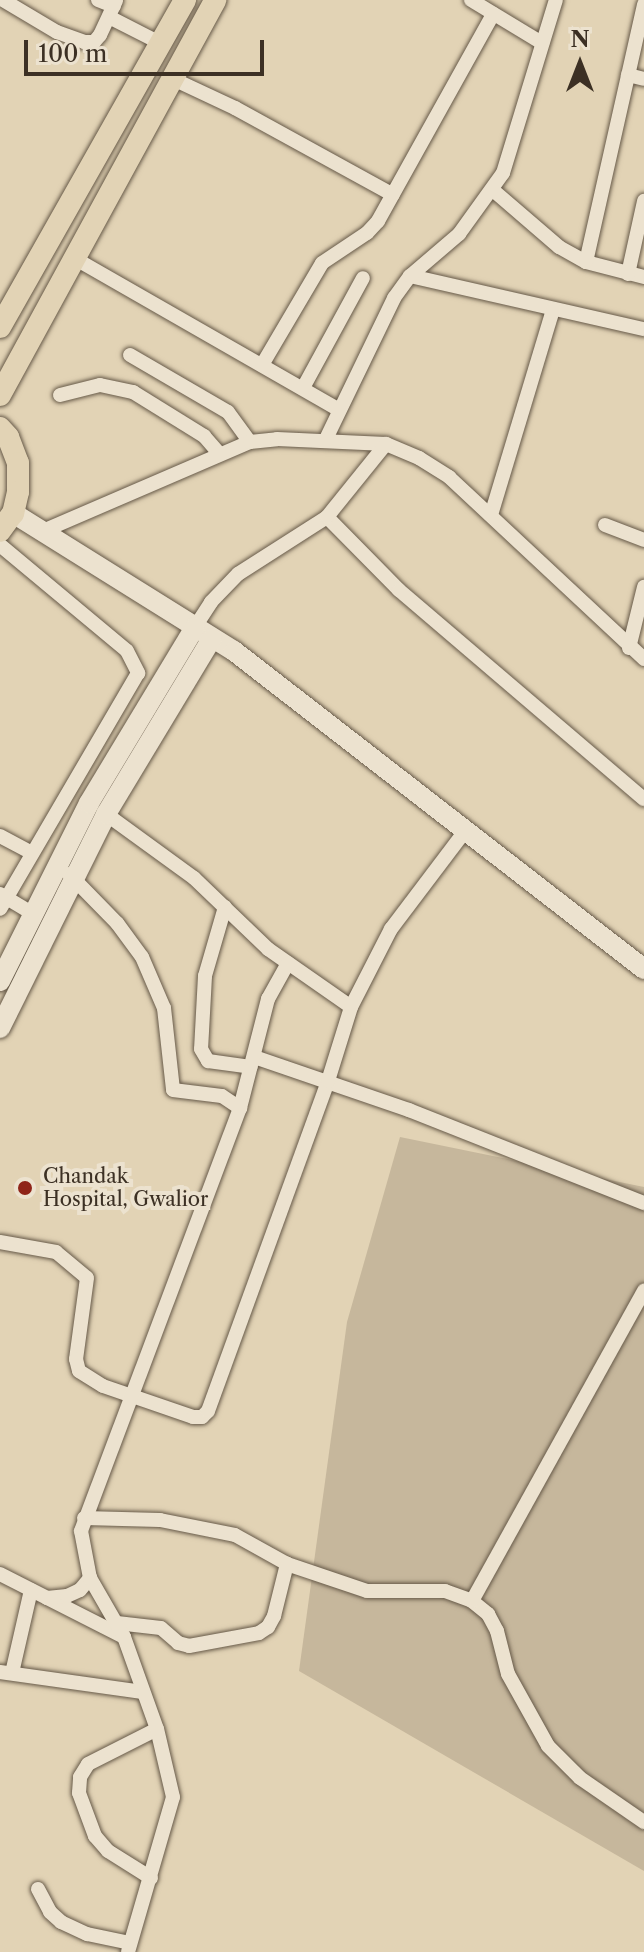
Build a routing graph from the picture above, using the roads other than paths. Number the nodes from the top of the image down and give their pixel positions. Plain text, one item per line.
1 (3, 0) edge
2 (98, 0) edge
3 (185, 0) edge
4 (215, 0) edge
5 (471, 0) edge
6 (556, 0) edge
7 (644, 4) edge
8 (113, 8) edge
9 (493, 14) junction
10 (160, 43) junction
11 (542, 43) junction
12 (628, 75) junction
13 (171, 78) junction
14 (644, 79) edge
15 (494, 191) junction
16 (393, 195) junction
17 (644, 201) edge
18 (74, 258) junction
19 (586, 262) junction
20 (628, 274) junction
21 (410, 276) junction
22 (644, 277) edge
23 (363, 278) dead end
24 (553, 309) junction
25 (0, 327) edge
26 (644, 329) edge
27 (130, 355) dead end
28 (262, 365) junction
29 (303, 388) junction
30 (0, 395) edge
31 (60, 395) dead end
32 (338, 409) junction
33 (0, 428) edge
34 (325, 441) junction
35 (250, 442) junction
36 (386, 444) junction
37 (219, 453) junction
38 (491, 515) junction
39 (327, 517) junction
40 (6, 522) edge
41 (605, 525) dead end
42 (43, 531) junction
43 (644, 540) edge
44 (0, 545) edge
45 (644, 587) edge
46 (203, 632) junction
47 (629, 648) junction
48 (644, 659) edge
49 (644, 799) edge
50 (106, 814) junction
51 (465, 831) junction
52 (0, 836) edge
53 (32, 853) junction
54 (59, 861) junction
55 (74, 880) junction
56 (2, 900) edge
57 (225, 907) junction
58 (32, 913) junction
59 (288, 963) junction
60 (644, 969) edge
61 (0, 981) edge
62 (351, 1007) junction
63 (0, 1028) edge
64 (252, 1062) junction
65 (328, 1081) junction
66 (240, 1108) junction
67 (644, 1203) edge
68 (0, 1242) edge
69 (644, 1291) edge
70 (135, 1394) junction
71 (84, 1518) junction
72 (287, 1564) junction
73 (0, 1574) edge
74 (90, 1578) junction
75 (31, 1590) junction
76 (47, 1598) junction
77 (472, 1601) junction
78 (117, 1623) junction
79 (124, 1637) junction
80 (6, 1672) edge
81 (143, 1692) junction
82 (157, 1729) junction
83 (644, 1822) edge
84 (151, 1878) junction
85 (38, 1889) dead end
86 (129, 1948) edge

1 - 8 street
2 - 8 street
3 - 10 main road
4 - 13 main road
5 - 9 street
6 - 11 street
7 - 12 street
8 - 10 street
9 - 11 street
9 - 16 street
10 - 25 main road
11 - 15 street
12 - 14 street
12 - 19 street
13 - 16 street
13 - 18 main road
15 - 19 street
15 - 21 street
16 - 28 street
17 - 20 street
18 - 28 street
18 - 30 main road
19 - 20 street
20 - 22 street
21 - 24 street
21 - 32 street
23 - 29 street
24 - 26 street
24 - 38 street
27 - 35 street
28 - 29 street
29 - 32 street
31 - 37 street
32 - 34 street
33 - 40 main road
34 - 35 street
34 - 36 street
35 - 37 street
36 - 38 street
36 - 39 street
37 - 42 street
38 - 47 street
39 - 46 street
39 - 49 street
40 - 42 street
41 - 43 street
42 - 46 street
44 - 53 street
45 - 47 street
46 - 50 street
46 - 51 street
46 - 54 street
47 - 48 street
50 - 55 street
50 - 57 street
51 - 60 street
51 - 62 street
52 - 53 street
53 - 56 street
54 - 55 street
54 - 58 street
55 - 63 street
55 - 66 street
56 - 58 street
57 - 59 street
57 - 64 street
58 - 61 street
59 - 62 street
59 - 64 street
62 - 65 street
64 - 65 street
64 - 66 street
65 - 67 street
65 - 70 street
66 - 70 street
68 - 70 street
69 - 77 street
70 - 71 street
71 - 72 street
71 - 74 street
72 - 77 street
72 - 78 street
73 - 75 street
74 - 76 street
74 - 78 street
75 - 76 street
75 - 80 street
76 - 79 street
77 - 83 street
78 - 79 street
79 - 81 street
80 - 81 street
81 - 82 street
82 - 84 street
82 - 84 street
84 - 86 street
85 - 86 street

